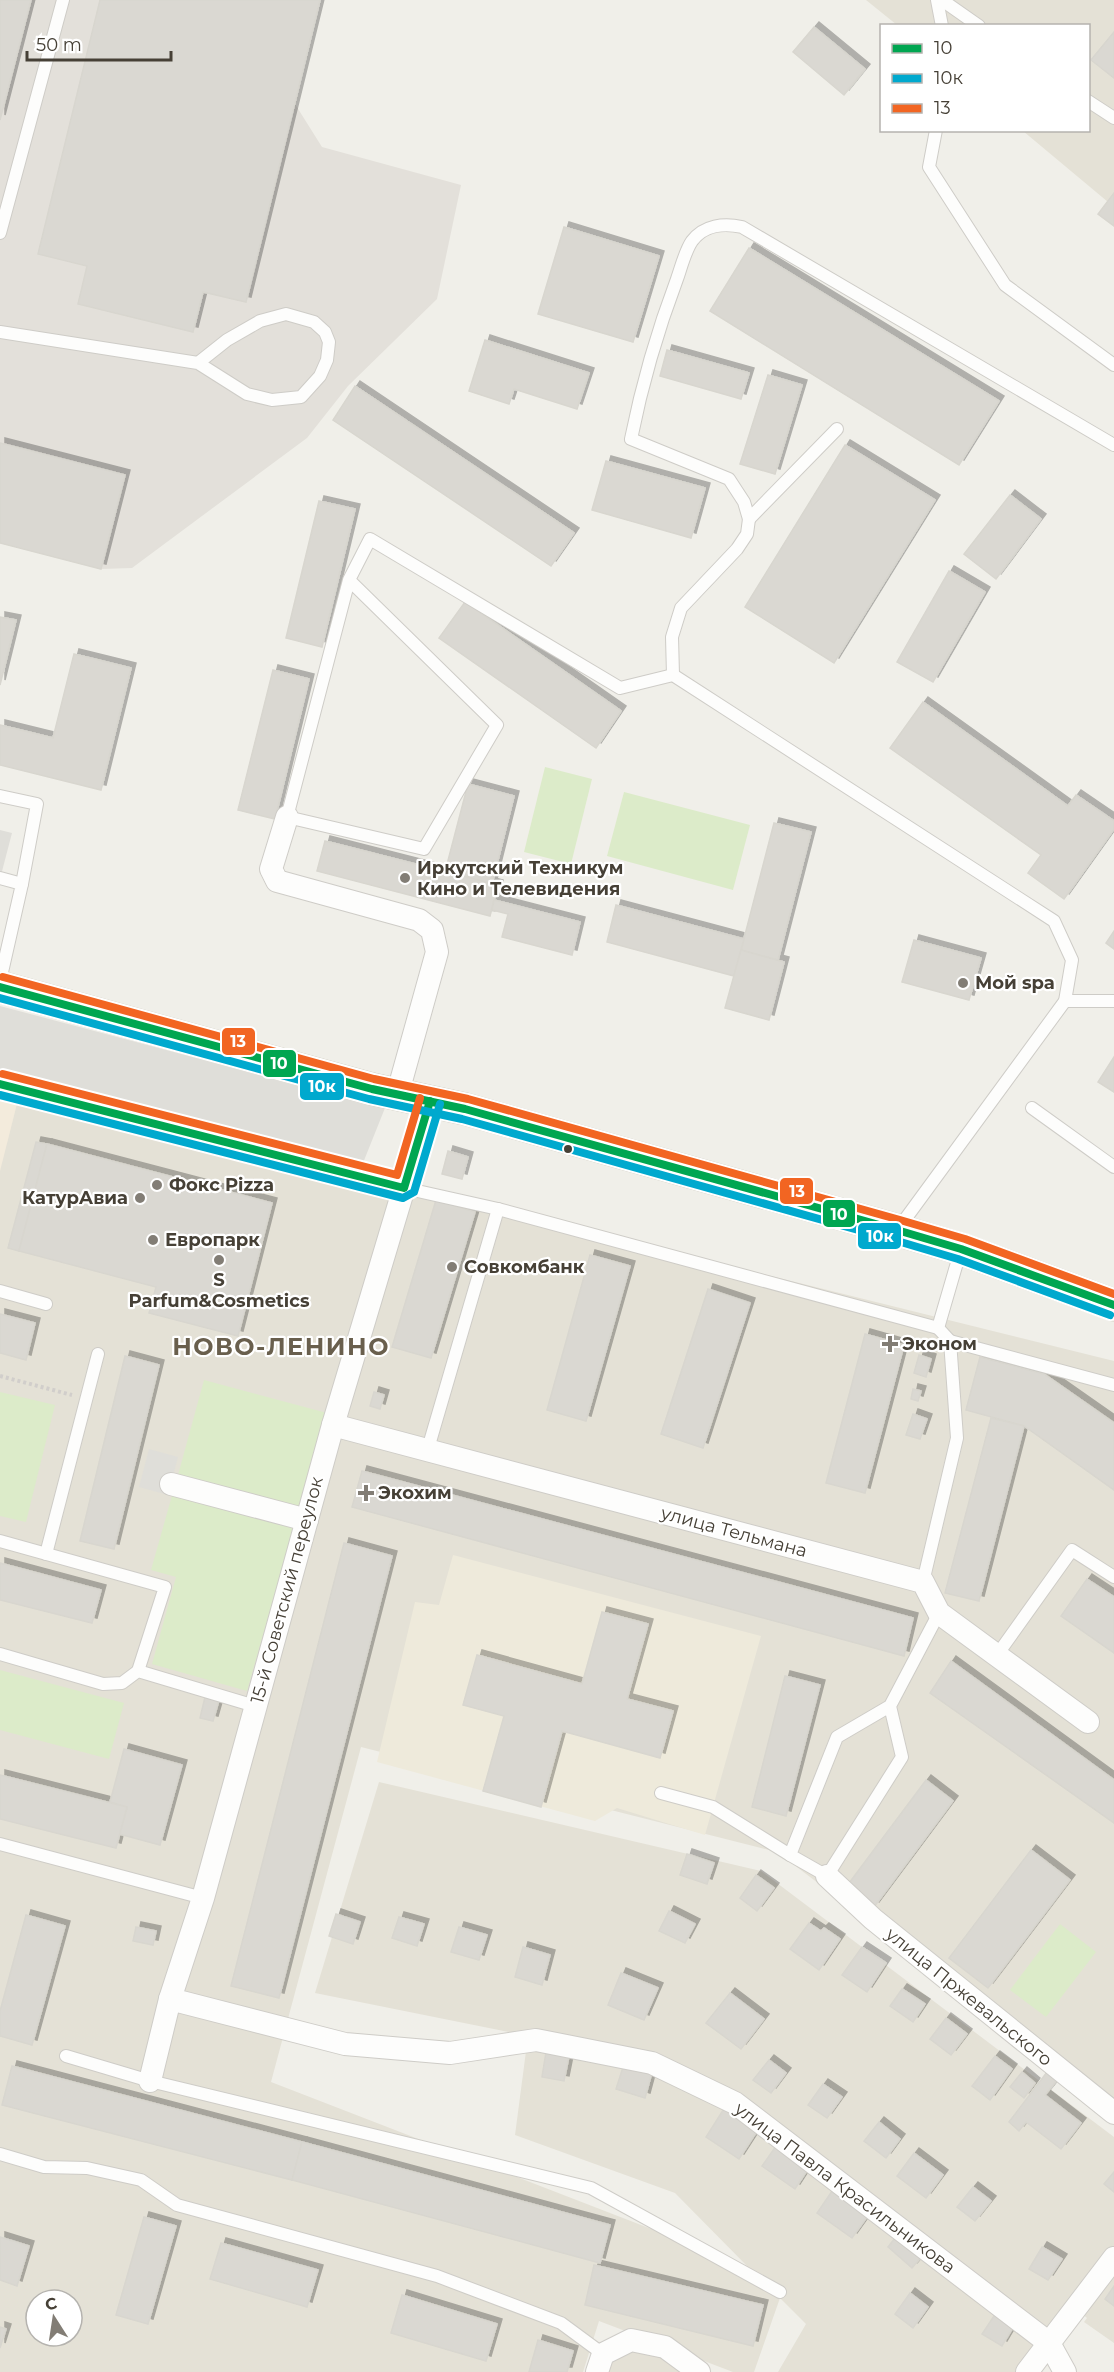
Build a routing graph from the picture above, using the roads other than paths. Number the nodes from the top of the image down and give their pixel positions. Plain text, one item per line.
1 (63, 0) edge
2 (937, 0) edge
3 (942, 0) edge
4 (942, 24) edge
5 (976, 24) edge
6 (1090, 102) edge
7 (1114, 118) edge
8 (936, 132) edge
9 (0, 233) edge
10 (0, 332) edge
11 (198, 363) junction
12 (1114, 365) edge
13 (837, 429) dead end
14 (1114, 445) edge
15 (749, 519) junction
16 (349, 580) junction
17 (674, 675) junction
18 (0, 796) edge
19 (287, 817) junction
20 (0, 878) edge
21 (22, 884) junction
22 (0, 981) edge
23 (0, 987) edge
24 (1065, 1001) junction
25 (1114, 1001) edge
26 (0, 1084) edge
27 (398, 1092) junction
28 (430, 1101) junction
29 (1032, 1108) dead end
30 (1114, 1167) edge
31 (404, 1188) junction
32 (498, 1209) junction
33 (897, 1230) junction
34 (961, 1249) junction
35 (0, 1292) edge
36 (46, 1304) dead end
37 (1114, 1305) edge
38 (938, 1328) junction
39 (950, 1341) junction
40 (98, 1354) dead end
41 (1114, 1385) edge
42 (333, 1425) junction
43 (427, 1452) junction
44 (171, 1484) dead end
45 (307, 1520) junction
46 (0, 1541) edge
47 (46, 1554) junction
48 (1114, 1577) edge
49 (923, 1582) junction
50 (939, 1613) junction
51 (0, 1654) edge
52 (997, 1655) junction
53 (138, 1671) junction
54 (255, 1706) junction
55 (890, 1706) junction
56 (1088, 1722) dead end
57 (661, 1794) dead end
58 (0, 1844) edge
59 (790, 1855) junction
60 (827, 1876) junction
61 (203, 1898) junction
62 (170, 1999) junction
63 (66, 2056) dead end
64 (150, 2081) junction
65 (1114, 2113) edge
66 (0, 2154) edge
67 (1114, 2258) edge
68 (780, 2292) dead end
69 (1049, 2343) junction
70 (600, 2363) edge
71 (699, 2372) edge
72 (1027, 2372) edge
73 (1065, 2372) edge

1 - 9 lane
2 - 4 lane
3 - 5 lane
6 - 7 lane
8 - 12 lane
10 - 11 lane
11 - 11 lane
13 - 15 lane
14 - 15 lane
15 - 17 lane
16 - 17 lane
16 - 19 lane
16 - 19 lane
17 - 24 lane
18 - 21 lane
19 - 27 street
20 - 21 lane
21 - 22 lane
23 - 27 main road
24 - 25 lane
24 - 33 lane
26 - 31 street
27 - 28 main road
28 - 31 street, 15-й Советский переулок
28 - 33 main road
29 - 30 lane
31 - 32 lane
31 - 42 street, 15-й Советский переулок
32 - 38 lane
32 - 43 lane
33 - 34 main road
34 - 37 main road
34 - 38 lane
35 - 36 lane
38 - 39 lane
39 - 41 lane
39 - 49 lane
40 - 47 lane
42 - 43 street, улица Тельмана
42 - 45 street, 15-й Советский переулок
43 - 49 street, улица Тельмана
44 - 45 street
45 - 54 street, 15-й Советский переулок
46 - 47 lane
47 - 53 lane
48 - 52 lane
49 - 50 street
50 - 52 street
50 - 55 lane
51 - 53 lane
52 - 56 street
53 - 54 lane
54 - 61 street, 15-й Советский переулок
55 - 59 lane
55 - 60 lane
57 - 59 lane
58 - 61 lane
59 - 60 lane
60 - 65 street, улица Пржевальского
61 - 62 street, 15-й Советский переулок
62 - 64 street, 15-й Советский переулок
62 - 69 street, улица Павла Красильникова
63 - 64 lane
64 - 68 lane
66 - 70 lane
67 - 69 street
69 - 72 street
69 - 73 street, улица Павла Красильникова
70 - 71 street

